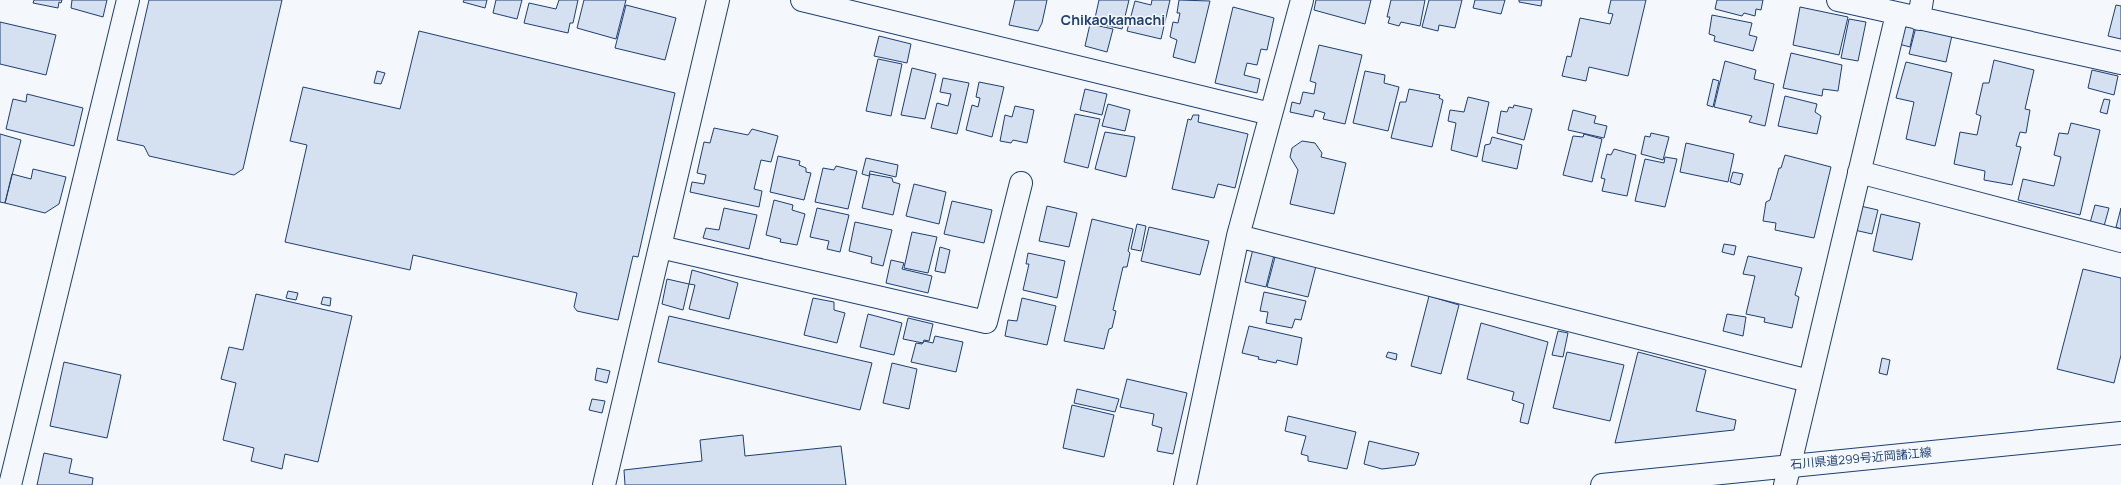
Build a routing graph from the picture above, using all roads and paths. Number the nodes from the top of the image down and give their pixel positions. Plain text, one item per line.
1 (128, 0) edge
2 (718, 0) edge
3 (802, 0) edge
4 (1302, 0) edge
5 (1838, 0) edge
6 (1920, 10) edge
7 (1897, 14) junction
8 (2121, 63) edge
9 (1271, 114) junction
10 (1859, 172) junction
11 (1021, 183) dead end
12 (1238, 236) junction
13 (2121, 241) edge
14 (660, 247) junction
15 (1809, 381) junction
16 (2121, 433) edge
17 (1787, 475) edge
18 (10, 485) edge
19 (604, 485) edge
20 (1185, 485) edge
21 (1602, 485) edge

1 - 18 street
2 - 14 street
3 - 9 street
4 - 9 street
5 - 7 street
6 - 7 street
6 - 8 street
7 - 10 street
9 - 12 street
10 - 13 street
10 - 15 street
11 - 14 street
12 - 15 street
12 - 20 street
14 - 19 street
15 - 17 street
16 - 17 street, 石川県道299号近岡諸江線
17 - 21 street, 石川県道299号近岡諸江線

